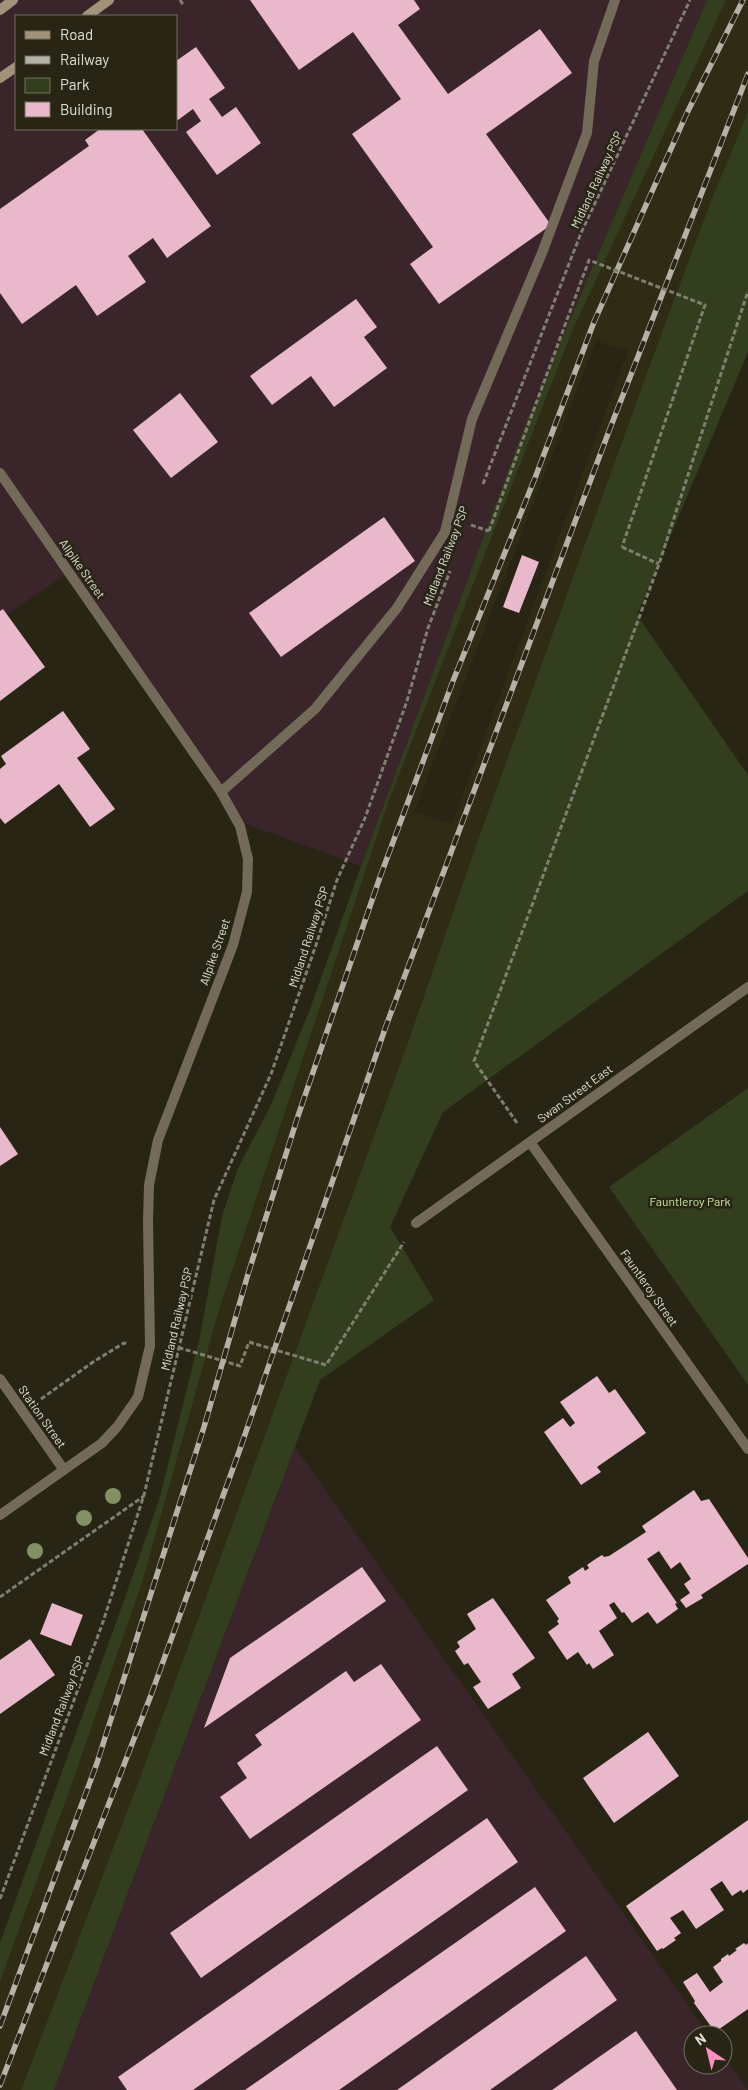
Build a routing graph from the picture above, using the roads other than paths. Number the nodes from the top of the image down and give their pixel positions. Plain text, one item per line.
1 (14, 0) edge
2 (109, 0) edge
3 (616, 0) edge
4 (0, 10) edge
5 (87, 15) edge
6 (15, 68) edge
7 (0, 78) edge
8 (0, 473) edge
9 (221, 792) junction
10 (748, 987) edge
11 (530, 1142) junction
12 (416, 1223) road end
13 (0, 1379) edge
14 (748, 1449) edge
15 (64, 1470) junction
16 (0, 1515) edge

1 - 4 street
2 - 5 street
3 - 9 street
6 - 7 street
8 - 9 street, Allpike Street
9 - 15 street, Allpike Street
10 - 11 street, Swan Street East
11 - 12 street, Swan Street East
11 - 14 street, Fauntleroy Street
13 - 15 street, Station Street
15 - 16 street, Allpike Street

